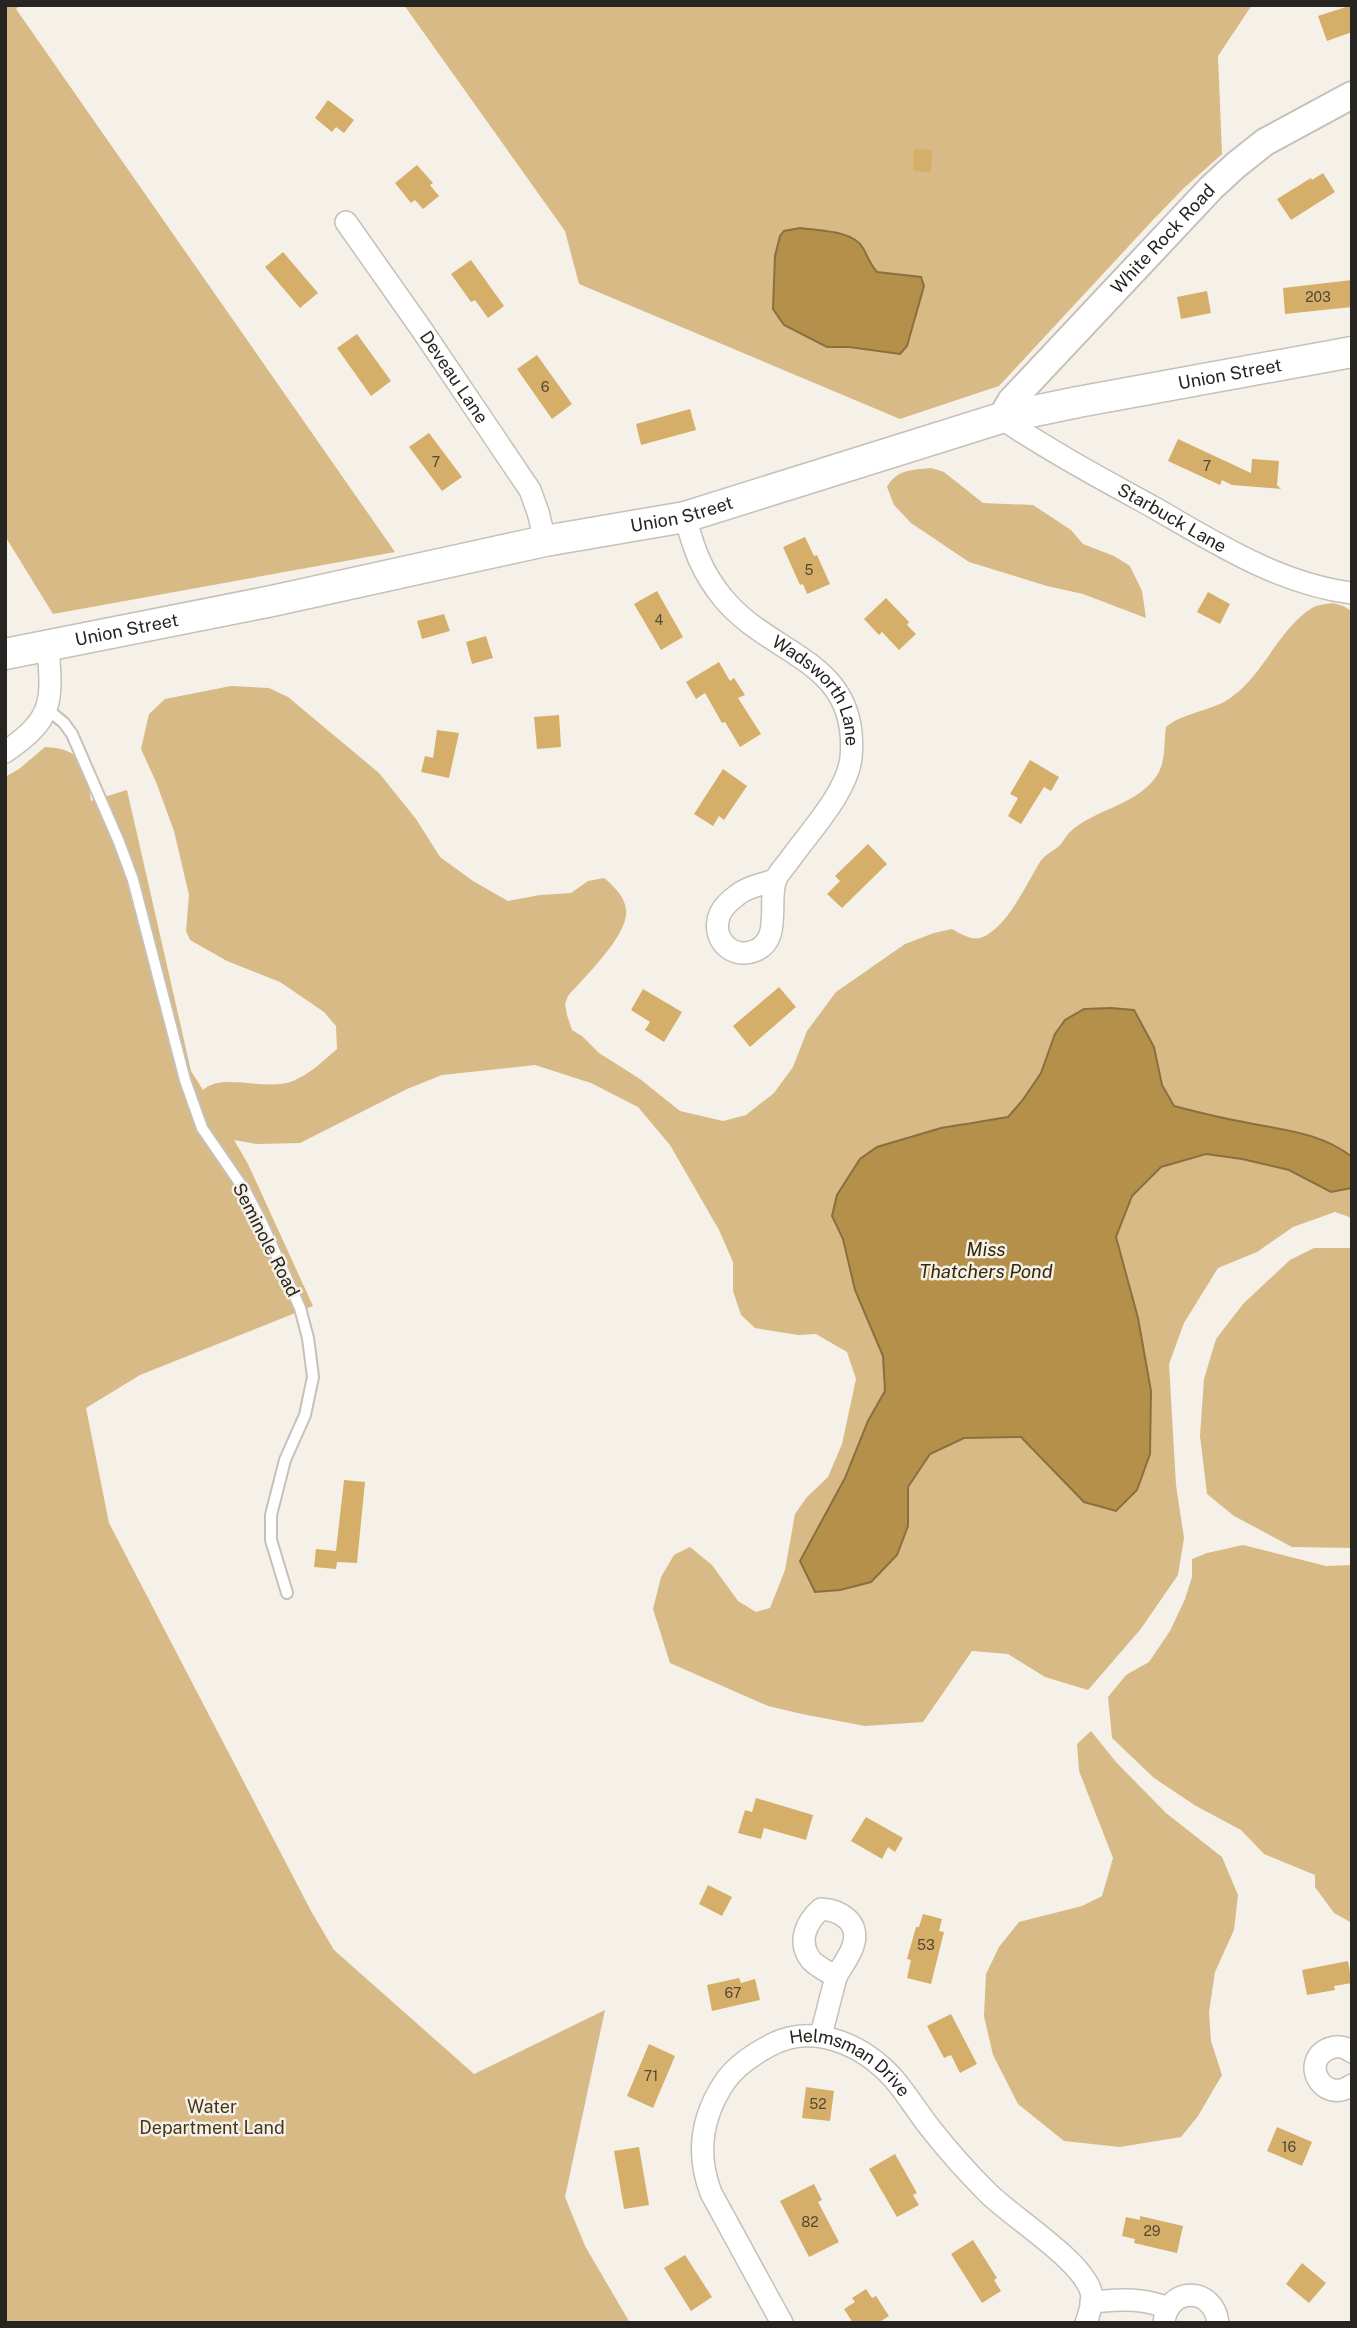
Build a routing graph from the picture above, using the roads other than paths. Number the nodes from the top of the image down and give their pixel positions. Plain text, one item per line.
1 (1352, 95) edge
2 (346, 222) dead end
3 (1352, 352) edge
4 (1002, 418) junction
5 (685, 517) junction
6 (545, 541) junction
7 (1352, 593) edge
8 (48, 646) junction
9 (5, 654) edge
10 (47, 709) junction
11 (5, 752) edge
12 (775, 880) dead end
13 (287, 1593) dead end
14 (836, 1977) dead end
15 (821, 2035) junction
16 (1352, 2052) edge
17 (1352, 2085) edge
18 (1091, 2302) junction
19 (1166, 2315) edge
20 (782, 2323) edge
21 (1086, 2323) edge
22 (1218, 2323) edge

1 - 4 street, White Rock Road
2 - 6 street, Deveau Lane
3 - 4 main road, Union Street
4 - 5 main road, Union Street
4 - 7 street, Starbuck Lane
5 - 6 main road, Union Street
5 - 12 street, Wadsworth Lane
6 - 8 main road, Union Street
8 - 9 main road, Union Street
8 - 10 street
10 - 11 street
10 - 13 lane, Seminole Road
14 - 15 street
15 - 18 street, Helmsman Drive
15 - 20 street, Helmsman Drive
16 - 17 street
18 - 19 street
18 - 21 street
19 - 22 street

